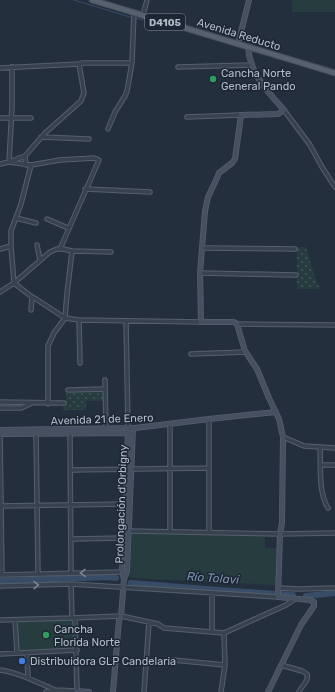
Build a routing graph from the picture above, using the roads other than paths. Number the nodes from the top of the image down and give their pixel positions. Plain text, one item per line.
1 (92, 0) edge
2 (147, 0) edge
3 (249, 0) edge
4 (134, 12) junction
5 (143, 16) junction
6 (238, 44) junction
7 (248, 47) junction
8 (132, 63) junction
9 (78, 64) junction
10 (251, 65) junction
11 (12, 67) junction
12 (178, 67) dead end
13 (0, 68) edge
14 (335, 73) edge
15 (284, 110) junction
16 (241, 115) junction
17 (187, 117) dead end
18 (0, 118) edge
19 (12, 118) junction
20 (30, 118) dead end
21 (108, 129) dead end
22 (41, 137) junction
23 (88, 139) dead end
24 (25, 156) junction
25 (9, 162) junction
26 (0, 164) edge
27 (29, 165) junction
28 (335, 187) edge
29 (86, 190) junction
30 (150, 192) dead end
31 (16, 218) junction
32 (47, 219) dead end
33 (36, 223) dead end
34 (68, 228) junction
35 (37, 244) dead end
36 (11, 246) junction
37 (202, 248) junction
38 (0, 249) edge
39 (60, 249) junction
40 (295, 249) dead end
41 (72, 251) junction
42 (111, 252) dead end
43 (40, 260) junction
44 (200, 273) junction
45 (296, 275) dead end
46 (14, 283) junction
47 (0, 292) edge
48 (32, 298) junction
49 (31, 310) dead end
50 (65, 318) junction
51 (78, 320) junction
52 (126, 321) junction
53 (201, 322) junction
54 (237, 324) junction
55 (335, 325) edge
56 (246, 352) junction
57 (191, 354) dead end
58 (80, 363) dead end
59 (105, 380) dead end
60 (106, 389) junction
61 (68, 390) dead end
62 (0, 402) edge
63 (32, 403) junction
64 (64, 403) dead end
65 (48, 404) junction
66 (0, 408) edge
67 (276, 412) junction
68 (209, 419) junction
69 (170, 424) junction
70 (106, 428) junction
71 (0, 430) edge
72 (70, 431) junction
73 (130, 431) junction
74 (36, 432) junction
75 (0, 434) edge
76 (283, 437) junction
77 (320, 447) junction
78 (335, 448) edge
79 (321, 465) junction
80 (335, 465) edge
81 (170, 468) junction
82 (208, 468) junction
83 (130, 469) junction
84 (71, 470) junction
85 (126, 504) junction
86 (37, 505) junction
87 (71, 505) junction
88 (1, 506) junction
89 (328, 508) dead end
90 (127, 531) junction
91 (170, 532) junction
92 (209, 532) junction
93 (335, 533) edge
94 (280, 534) junction
95 (124, 538) junction
96 (71, 539) junction
97 (122, 572) junction
98 (71, 573) junction
99 (38, 574) junction
100 (1, 575) edge
101 (124, 579) junction
102 (71, 584) junction
103 (0, 586) edge
104 (124, 587) junction
105 (279, 588) junction
106 (335, 588) edge
107 (298, 589) junction
108 (212, 593) junction
109 (278, 597) junction
110 (297, 599) junction
111 (121, 616) junction
112 (74, 618) junction
113 (0, 620) edge
114 (15, 620) junction
115 (150, 622) junction
116 (212, 632) junction
117 (224, 633) junction
118 (77, 650) junction
119 (16, 653) junction
120 (27, 653) junction
121 (0, 654) edge
122 (173, 660) dead end
123 (225, 665) junction
124 (281, 665) junction
125 (0, 670) edge
126 (28, 678) junction
127 (55, 690) junction
128 (46, 692) edge
129 (77, 692) edge
130 (89, 692) edge
131 (113, 692) edge
132 (144, 692) edge
133 (221, 692) edge
134 (268, 692) edge
135 (299, 692) edge

1 - 4 main road, Avenida Reducto / D4105
2 - 5 street
3 - 6 main road
4 - 5 main road, Avenida Reducto / D4105
4 - 8 street
5 - 6 main road, Avenida Reducto / D4105
6 - 7 main road, Avenida Reducto / D4105
7 - 10 main road
7 - 14 main road, Avenida Reducto / D4105
8 - 9 street
8 - 21 street
9 - 11 street
9 - 22 street
10 - 12 street
10 - 15 main road
11 - 13 street
11 - 19 street
15 - 16 main road
15 - 28 street
16 - 17 street
16 - 37 main road
18 - 19 street
19 - 20 street
19 - 25 street
22 - 23 street
22 - 24 street
24 - 25 street
24 - 27 street
25 - 26 street
25 - 27 street
27 - 29 street
27 - 31 street
29 - 30 street
29 - 34 street
31 - 33 street
31 - 36 street
32 - 34 street
34 - 39 street
35 - 43 street
36 - 38 street
36 - 46 street
37 - 40 street
37 - 44 main road
39 - 41 street
39 - 43 street
41 - 42 street
41 - 50 street
43 - 46 street
44 - 45 street
44 - 53 main road
46 - 47 street
46 - 48 street
48 - 49 street
48 - 50 street
50 - 51 street
50 - 65 street
51 - 52 street
51 - 58 street
52 - 53 street
52 - 73 street
53 - 54 main road
54 - 55 street
54 - 56 main road
56 - 57 street
56 - 67 main road
59 - 60 street
60 - 61 street
60 - 70 street
62 - 63 street
63 - 65 street
63 - 66 street
64 - 65 street
67 - 68 main road, Avenida 21 de Enero
67 - 76 main road
68 - 69 main road, Avenida 21 de Enero
68 - 82 street
69 - 73 main road, Avenida 21 de Enero
69 - 81 street
70 - 72 main road, Avenida 21 de Enero
70 - 73 main road, Avenida 21 de Enero
71 - 74 main road, Avenida 21 de Enero
71 - 75 street
72 - 73 main road, Avenida 21 de Enero
72 - 74 main road, Avenida 21 de Enero
72 - 84 street
73 - 83 main road, Prolongación d'Orbigny
74 - 75 main road, Avenida 21 de Enero
74 - 86 street
75 - 88 street
76 - 77 street
76 - 94 main road
77 - 78 street
77 - 79 street
79 - 80 street
79 - 89 street
81 - 82 street
81 - 83 street
81 - 91 street
82 - 92 street
83 - 84 street
83 - 85 main road, Prolongación d'Orbigny
83 - 90 main road, Prolongación d'Orbigny
84 - 87 street
85 - 87 street
85 - 90 main road, Prolongación d'Orbigny
86 - 87 street
86 - 88 street
86 - 99 street
87 - 96 street
88 - 100 street
90 - 91 street
90 - 95 main road, Prolongación d'Orbigny
90 - 101 main road, Prolongación d'Orbigny
91 - 92 street
92 - 94 street
93 - 94 street
94 - 105 main road
95 - 96 street
95 - 97 main road, Prolongación d'Orbigny
96 - 98 street
97 -> 98 street
97 - 101 main road, Prolongación d'Orbigny
98 - 99 street
99 - 100 street
101 - 104 main road, Prolongación d'Orbigny
103 -> 102 street
102 - 104 street
102 - 112 street
104 - 108 street
104 - 111 main road, Prolongación d'Orbigny
105 - 107 street
105 - 109 main road
106 - 107 street
107 - 110 street
108 - 109 street
108 - 116 street
109 - 110 main road
110 - 117 street
110 - 124 main road
111 - 112 street
111 - 115 street
111 - 131 main road, Prolongación d'Orbigny
112 - 114 street
112 - 118 street
113 - 114 street
114 - 119 street
115 - 116 street
115 - 132 street
116 - 117 street
117 - 123 street
118 - 120 street
118 - 129 street
119 - 120 street
119 - 121 street
120 - 126 street
122 - 123 street
123 - 133 street
124 - 134 main road
124 - 135 street
125 - 126 street
126 - 127 street
127 - 128 street
127 - 129 street
129 - 130 main road

